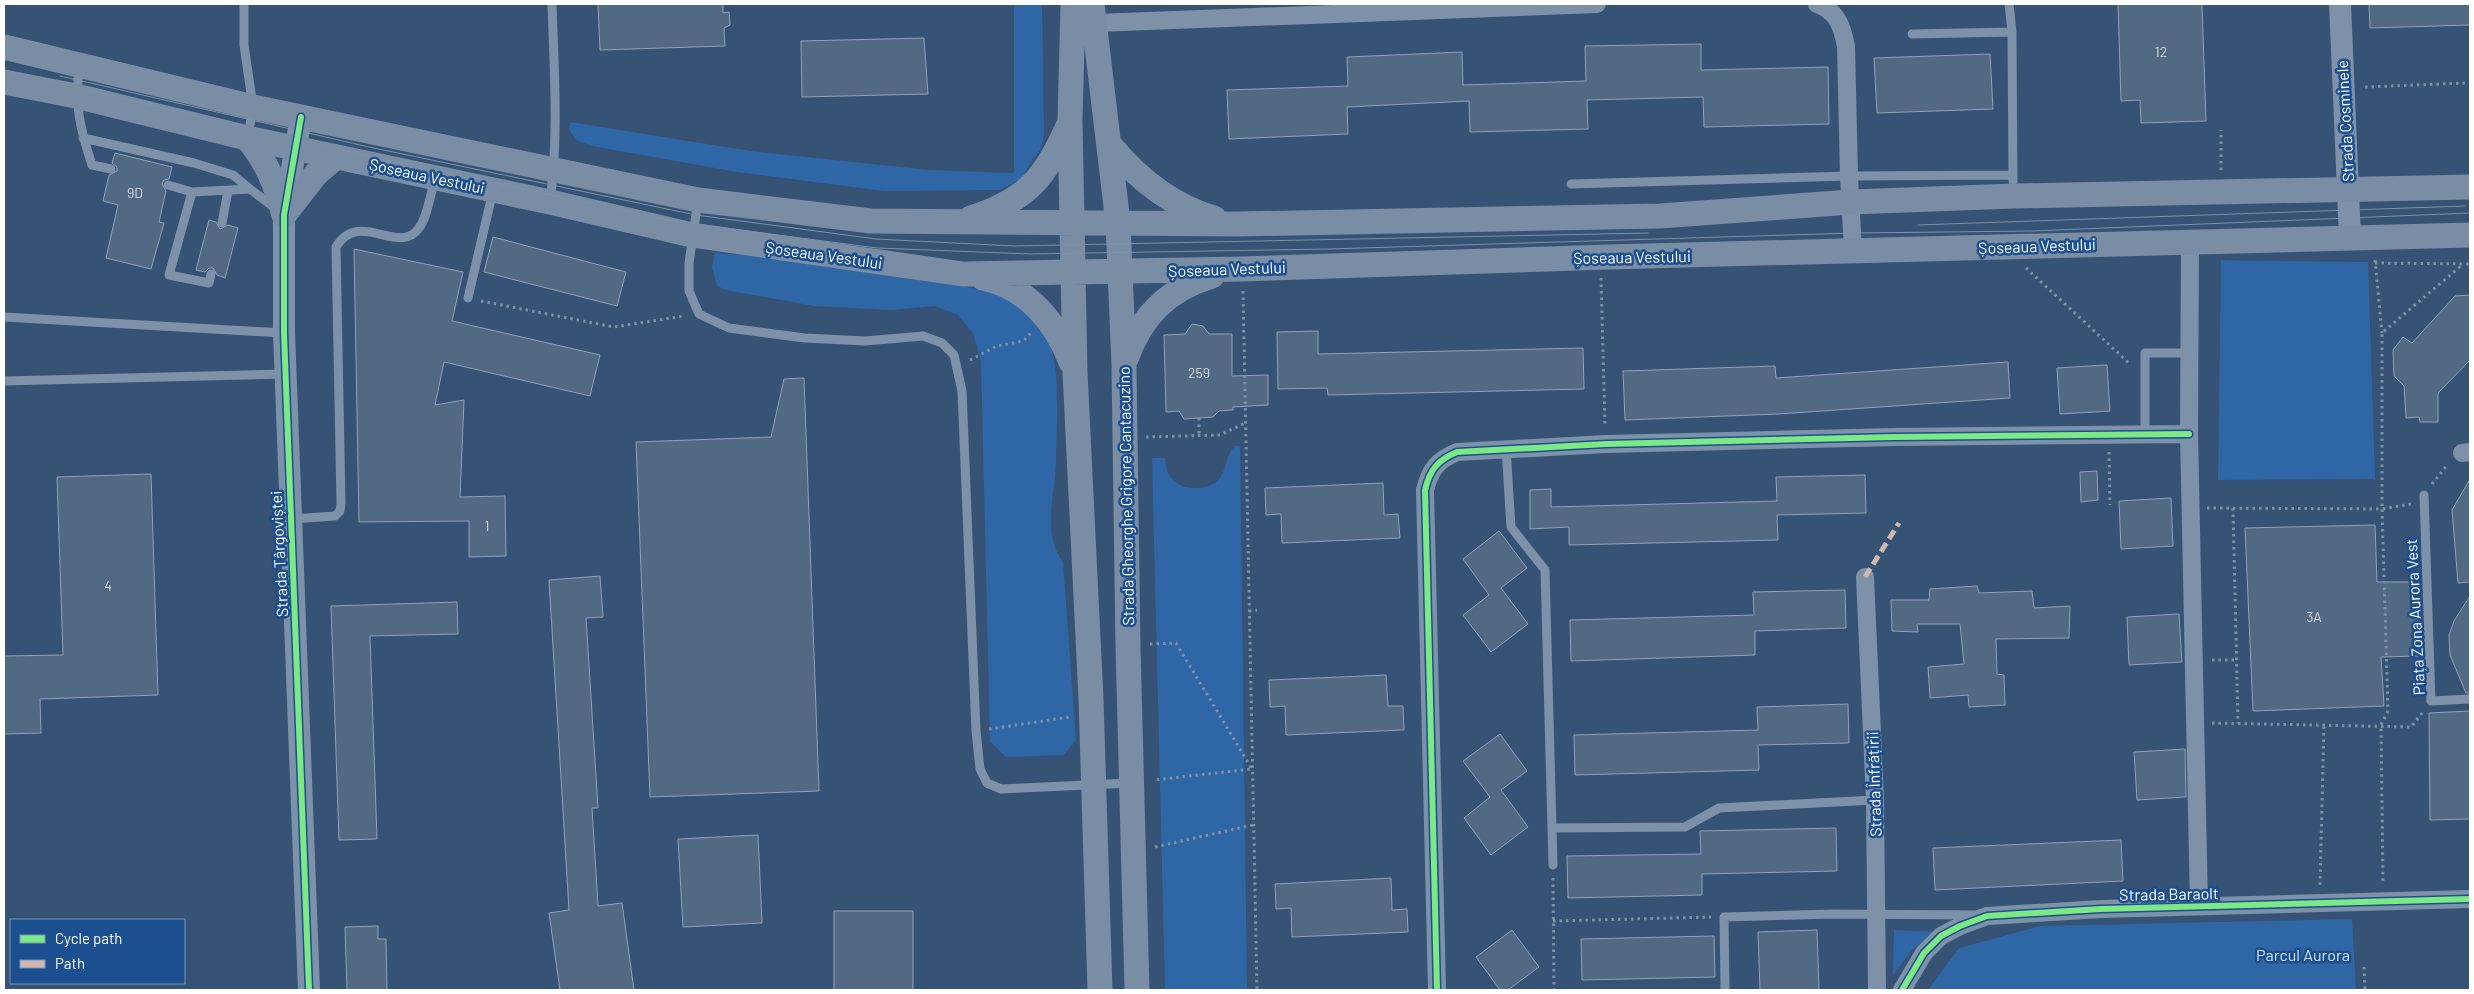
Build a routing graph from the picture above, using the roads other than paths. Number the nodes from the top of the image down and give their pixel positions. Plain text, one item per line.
1 (244, 4) edge
2 (552, 4) edge
3 (1073, 4) edge
4 (1597, 4) edge
5 (2009, 4) edge
6 (2340, 4) edge
7 (1825, 5) edge
8 (1094, 13) edge
9 (2012, 32) junction
10 (1912, 34) dead end
11 (4, 47) edge
12 (80, 66) junction
13 (4, 82) edge
14 (76, 96) junction
15 (253, 107) junction
16 (301, 117) junction
17 (1070, 121) junction
18 (83, 138) junction
19 (247, 138) junction
20 (1110, 145) junction
21 (296, 148) junction
22 (336, 157) junction
23 (111, 169) dead end
24 (554, 170) junction
25 (1849, 176) junction
26 (436, 177) junction
27 (1571, 184) dead end
28 (168, 185) dead end
29 (2013, 186) junction
30 (2470, 186) edge
31 (250, 189) junction
32 (493, 189) junction
33 (2348, 190) junction
34 (228, 191) junction
35 (192, 192) junction
36 (698, 200) junction
37 (550, 202) junction
38 (1851, 202) junction
39 (284, 214) junction
40 (955, 223) junction
41 (1073, 223) junction
42 (1118, 223) junction
43 (222, 224) dead end
44 (1238, 224) junction
45 (692, 235) junction
46 (2470, 235) edge
47 (2350, 238) junction
48 (2190, 241) junction
49 (1853, 251) junction
50 (1240, 269) junction
51 (1120, 272) junction
52 (1073, 273) junction
53 (211, 274) dead end
54 (963, 274) junction
55 (468, 298) road end
56 (4, 317) edge
57 (284, 333) junction
58 (2189, 353) junction
59 (1124, 366) junction
60 (1075, 372) junction
61 (285, 374) junction
62 (4, 381) edge
63 (2145, 434) junction
64 (2188, 434) junction
65 (1506, 448) junction
66 (2424, 496) road end
67 (292, 519) junction
68 (1866, 577) dead end
69 (2470, 699) edge
70 (1131, 782) junction
71 (1095, 784) junction
72 (1875, 800) junction
73 (1552, 828) junction
74 (1553, 865) road end
75 (2470, 899) edge
76 (2198, 906) junction
77 (1876, 914) junction
78 (1987, 916) junction
79 (309, 990) edge
80 (1100, 990) edge
81 (1137, 990) edge
82 (1437, 990) edge
83 (1725, 990) edge
84 (1877, 990) edge
85 (1902, 990) edge

1 - 15 lane
2 - 24 lane
3 - 17 main road
4 - 8 street
5 - 9 lane
6 - 33 street, Strada Cosminele
7 - 25 street
8 - 20 main road, Strada Gheorghe Grigore Cantacuzino
9 - 10 lane
9 - 29 lane
11 - 12 main road, Șoseaua Vestului
12 - 14 lane
12 - 15 main road, Șoseaua Vestului
13 - 14 main road, Șoseaua Vestului
14 - 18 lane
14 - 19 main road, Șoseaua Vestului
15 - 16 main road, Șoseaua Vestului
15 - 19 lane
16 - 21 street, Strada Târgoviștei
16 - 24 main road, Șoseaua Vestului
17 - 40 main road
17 - 41 main road
18 - 23 lane
18 - 31 lane
19 - 21 main road, Șoseaua Vestului
19 - 39 main road
20 - 42 main road, Strada Gheorghe Grigore Cantacuzino
20 - 44 main road
21 - 22 main road, Șoseaua Vestului
21 - 39 street, Strada Târgoviștei
22 - 26 main road, Șoseaua Vestului
22 - 39 main road
24 - 36 main road, Șoseaua Vestului
24 - 37 lane
25 - 27 lane
25 - 29 lane
25 - 38 street
26 - 32 main road, Șoseaua Vestului
26 - 67 lane
28 - 35 lane
29 - 33 main road, Șoseaua Vestului
29 - 38 main road, Șoseaua Vestului
30 - 33 main road, Șoseaua Vestului
31 - 34 lane
31 - 39 lane
32 - 37 main road, Șoseaua Vestului
32 - 55 lane
33 - 47 street, Strada Cosminele
34 - 35 lane
34 - 43 lane
35 - 53 lane
36 - 40 main road, Șoseaua Vestului
36 - 45 lane
37 - 45 main road, Șoseaua Vestului
38 - 44 main road, Șoseaua Vestului
38 - 49 street
39 - 57 street, Strada Târgoviștei
40 - 41 main road, Șoseaua Vestului
41 - 42 main road, Șoseaua Vestului
41 - 52 main road
42 - 44 main road, Șoseaua Vestului
42 - 51 main road, Strada Gheorghe Grigore Cantacuzino
45 - 54 main road, Șoseaua Vestului
45 - 71 lane
46 - 47 main road, Șoseaua Vestului
47 - 48 main road, Șoseaua Vestului
48 - 49 main road, Șoseaua Vestului
48 - 58 street
49 - 50 main road, Șoseaua Vestului
50 - 51 main road, Șoseaua Vestului
50 - 59 main road
51 - 52 main road, Șoseaua Vestului
51 - 59 main road, Strada Gheorghe Grigore Cantacuzino
52 - 54 main road, Șoseaua Vestului
52 - 60 main road
54 - 60 main road
56 - 57 lane
57 - 61 street, Strada Târgoviștei
58 - 63 lane
58 - 64 street
59 - 70 main road, Strada Gheorghe Grigore Cantacuzino
60 - 71 main road
61 - 62 lane
61 - 67 street, Strada Târgoviștei
63 - 64 street
63 - 65 street
64 - 76 street
65 - 73 lane
65 - 82 street
66 - 69 lane, Piața Zona Aurora Vest
67 - 79 street, Strada Târgoviștei
68 - 72 street, Strada Înfrățirii
70 - 71 lane
70 - 81 main road, Strada Gheorghe Grigore Cantacuzino
71 - 80 main road
72 - 73 lane
72 - 77 street, Strada Înfrățirii
73 - 74 lane
75 - 76 street, Strada Baraolt
76 - 78 street, Strada Baraolt
77 - 78 lane
77 - 83 lane
77 - 84 street, Strada Înfrățirii
78 - 85 street, Strada Baraolt

